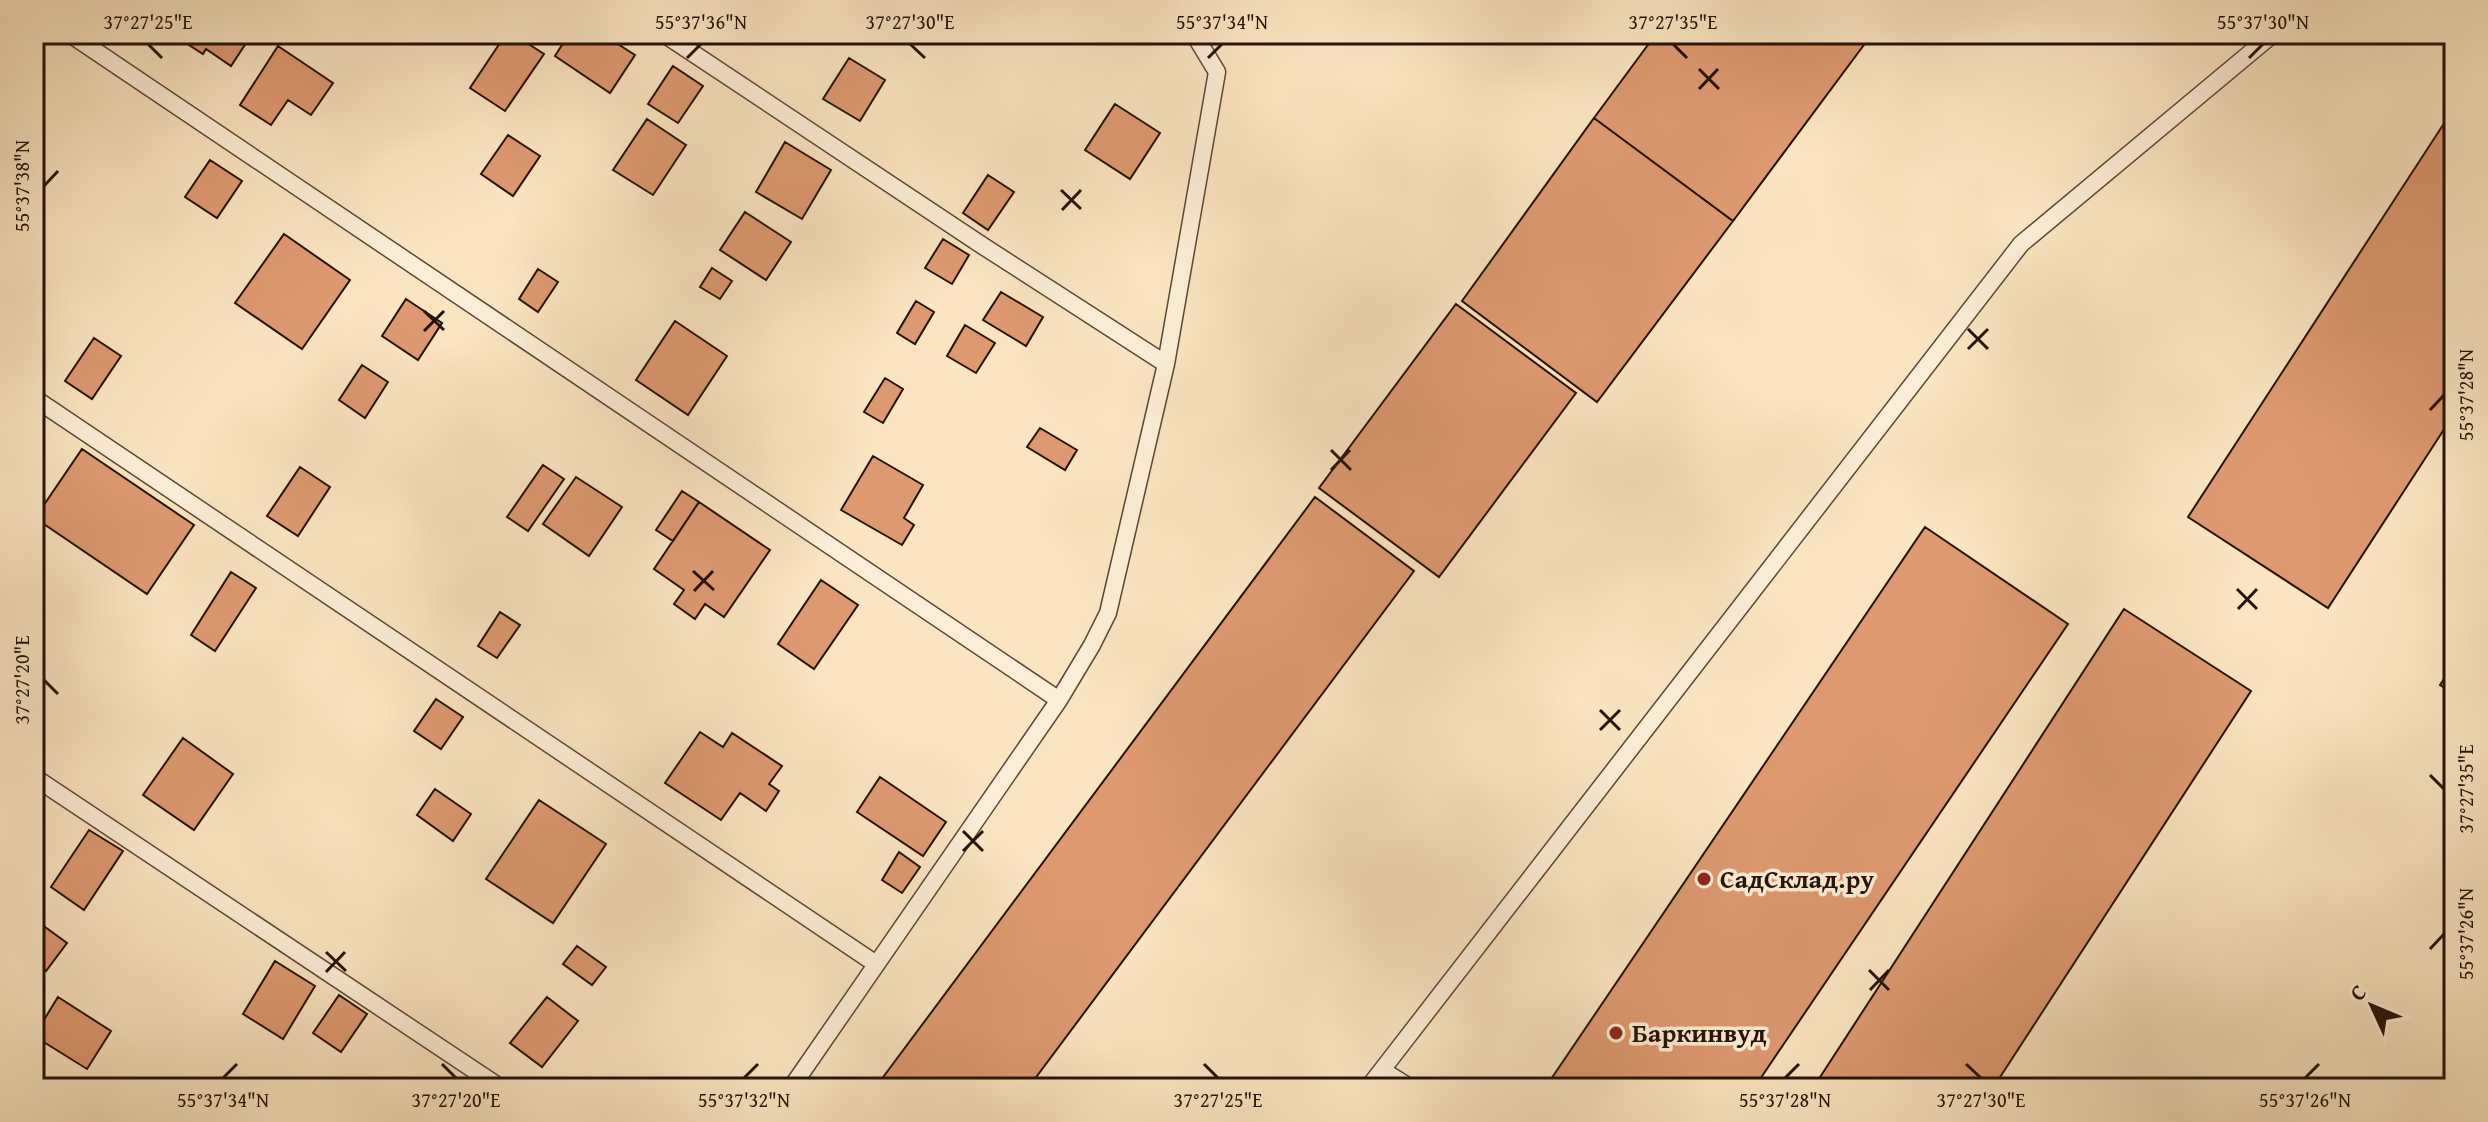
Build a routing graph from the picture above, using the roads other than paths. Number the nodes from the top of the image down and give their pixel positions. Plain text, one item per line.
1 (70, 34) edge
2 (664, 34) edge
3 (1194, 34) edge
4 (2273, 34) edge
5 (1166, 364) junction
6 (34, 398) edge
7 (1059, 700) junction
8 (34, 777) edge
9 (876, 964) junction
10 (1382, 1070) junction
11 (501, 1088) edge
12 (791, 1088) edge
13 (1368, 1088) edge
14 (1411, 1088) edge

1 - 7 lane
2 - 5 lane
3 - 5 lane
4 - 10 lane
5 - 7 lane
6 - 9 lane
7 - 9 lane
8 - 11 lane
9 - 12 lane
10 - 13 lane
10 - 14 lane

